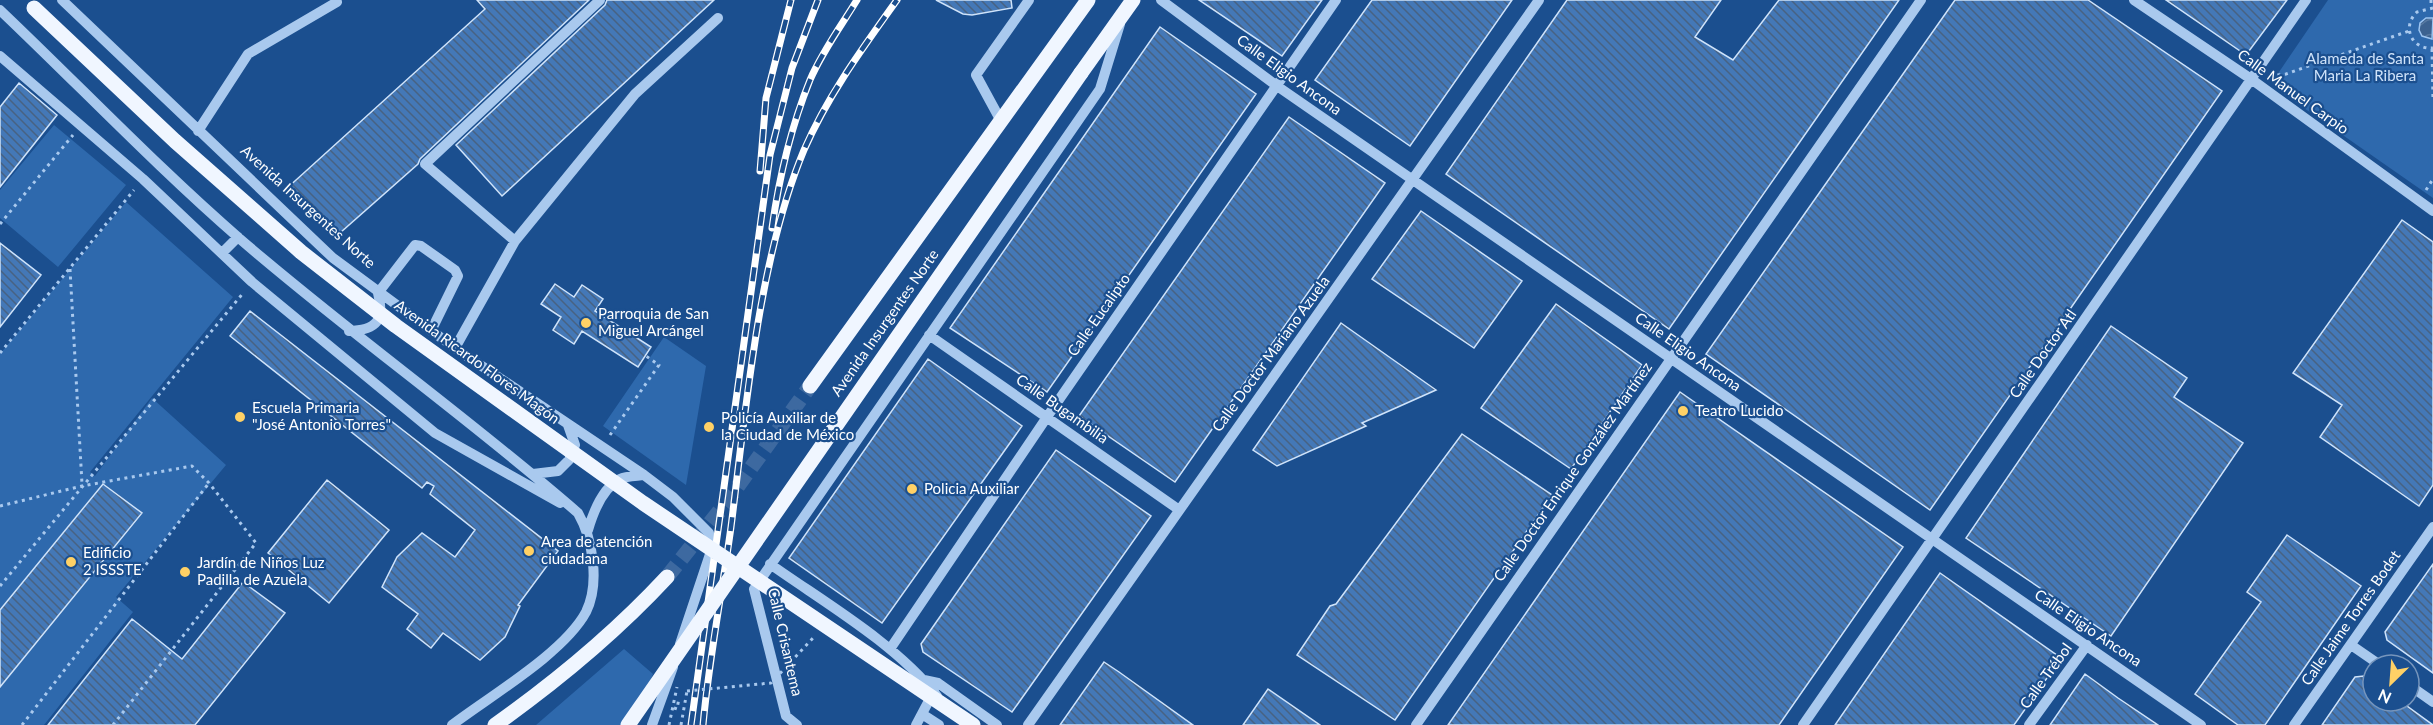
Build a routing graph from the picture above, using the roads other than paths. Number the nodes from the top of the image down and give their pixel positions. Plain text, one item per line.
1 (62, 0) edge
2 (600, 0) edge
3 (1029, 0) edge
4 (1088, 0) edge
5 (1133, 0) edge
6 (1161, 0) edge
7 (1336, 0) edge
8 (1539, 0) edge
9 (1922, 0) edge
10 (2134, 0) edge
11 (2307, 0) edge
12 (337, 2) dead end
13 (30, 4) edge
14 (0, 10) edge
15 (1123, 14) junction
16 (718, 18) dead end
17 (0, 56) edge
18 (2251, 79) junction
19 (1277, 86) junction
20 (1001, 121) junction
21 (198, 131) junction
22 (1414, 181) junction
23 (2433, 211) edge
24 (238, 237) junction
25 (515, 241) junction
26 (222, 253) junction
27 (378, 293) junction
28 (349, 331) junction
29 (431, 331) junction
30 (929, 335) junction
31 (455, 348) junction
32 (1671, 358) junction
33 (810, 386) tunnel mouth
34 (1047, 417) junction
35 (568, 425) junction
36 (533, 474) junction
37 (644, 475) junction
38 (1178, 509) junction
39 (578, 513) junction
40 (2433, 527) edge
41 (588, 530) junction
42 (1932, 541) junction
43 (770, 564) junction
44 (667, 577) tunnel mouth
45 (2087, 645) junction
46 (2351, 645) junction
47 (890, 649) junction
48 (2363, 653) edge
49 (936, 688) junction
50 (922, 714) junction
51 (452, 725) edge
52 (495, 725) edge
53 (628, 725) edge
54 (652, 725) edge
55 (797, 725) edge
56 (916, 725) edge
57 (939, 725) edge
58 (959, 725) edge
59 (973, 725) edge
60 (997, 725) edge
61 (1028, 725) edge
62 (1416, 725) edge
63 (1803, 725) edge
64 (2029, 725) edge
65 (2201, 725) edge
66 (2294, 725) edge

1 - 21 street, Avenida Insurgentes Norte
2 - 25 street
3 - 20 street
4 - 20 main road, Avenida Insurgentes Norte
5 - 15 main road, Avenida Insurgentes Norte
6 - 19 street, Calle Eligio Ancona
7 - 19 street, Calle Eucalipto
8 - 22 street, Calle Doctor Mariano Azuela
9 - 32 street, Calle Doctor Enrique González Martínez
10 - 18 street, Calle Manuel Carpio
11 - 18 street, Calle Doctor Atl
12 - 21 street
13 - 59 main road, Avenida Ricardo Flores Magón, bridge
14 - 24 street
15 - 30 street, Avenida Insurgentes Norte
15 - 53 main road, Avenida Insurgentes Norte, bridge
16 - 25 street
17 - 26 street
18 - 23 street, Calle Manuel Carpio
18 - 42 street, Calle Doctor Atl
19 - 22 street, Calle Eligio Ancona
19 - 34 street, Calle Eucalipto
20 - 33 main road, Avenida Insurgentes Norte
21 - 27 street, Avenida Insurgentes Norte
22 - 32 street, Calle Eligio Ancona
22 - 38 street, Calle Doctor Mariano Azuela
24 - 26 street
24 - 28 street
25 - 31 street
26 - 39 street
27 - 28 street
27 - 29 street, Avenida Insurgentes Norte
27 - 29 street
28 - 36 street
29 - 31 street, Avenida Insurgentes Norte
30 - 34 street, Calle Bugambilia
30 - 43 street, Avenida Insurgentes Norte
31 - 35 street, Avenida Insurgentes Norte
32 - 42 street, Calle Eligio Ancona
32 - 62 street, Calle Doctor Enrique González Martínez
34 - 38 street, Calle Bugambilia
34 - 47 street, Calle Eucalipto
35 - 36 street
35 - 37 street, Avenida Insurgentes Norte
36 - 39 street
37 - 41 street
37 - 54 street, Avenida Insurgentes Norte
38 - 61 street, Calle Doctor Mariano Azuela
39 - 41 street
40 - 46 street, Calle Jaime Torres Bodet
41 - 51 street
42 - 45 street, Calle Eligio Ancona
42 - 63 street, Calle Doctor Atl
43 - 47 street
43 - 55 street, Calle Crisantema
44 - 52 main road
45 - 64 street, Calle Trébol
45 - 65 street, Calle Eligio Ancona
46 - 48 street
46 - 66 street, Calle Jaime Torres Bodet
47 - 49 street
49 - 50 street
49 - 58 street
49 - 60 street
50 - 56 street
50 - 57 street

